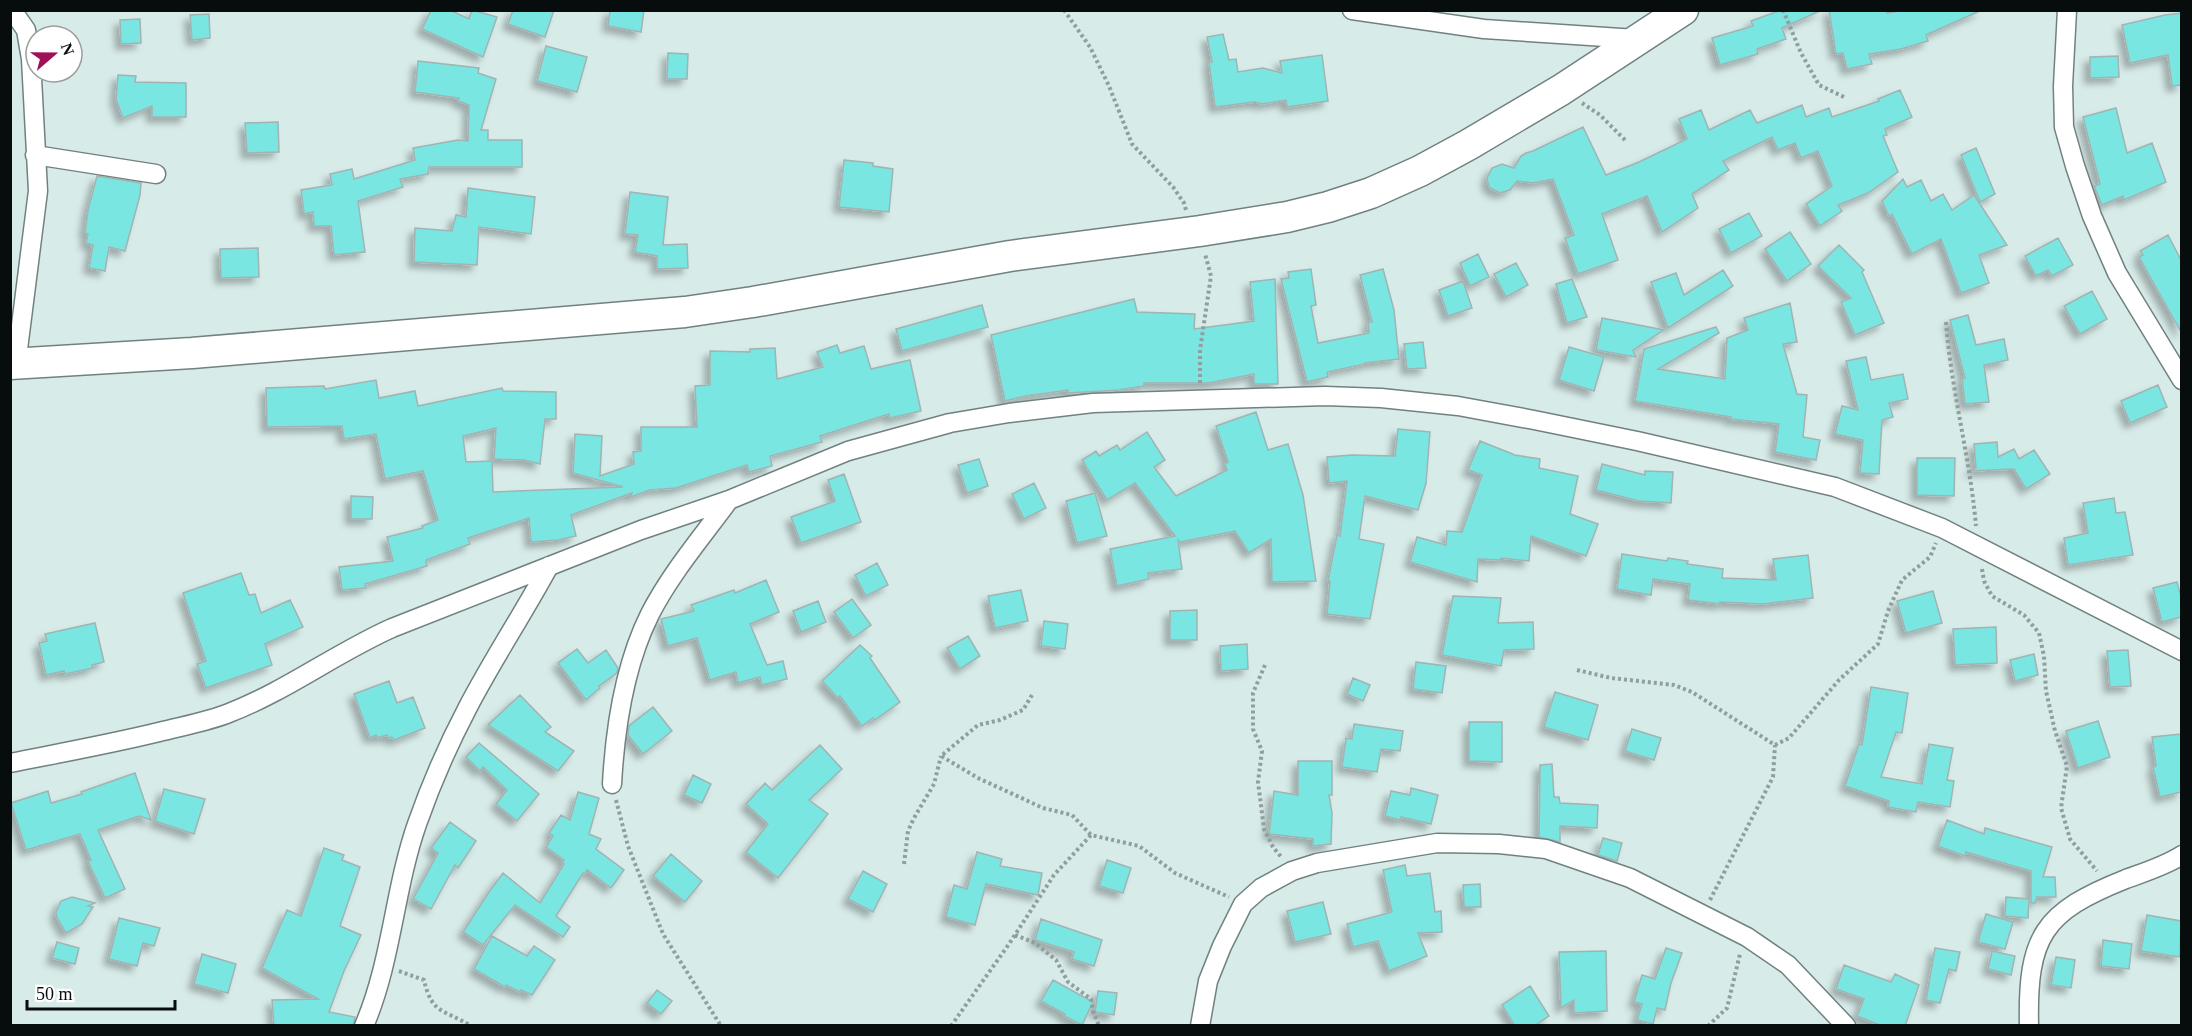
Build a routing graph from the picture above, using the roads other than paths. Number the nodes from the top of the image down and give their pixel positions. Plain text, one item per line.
1 (12, 10) edge
2 (1352, 10) edge
3 (1683, 10) edge
4 (2067, 10) edge
5 (1637, 39) junction
6 (35, 155) junction
7 (156, 174) dead end
8 (14, 365) edge
9 (2181, 380) edge
10 (729, 500) junction
11 (549, 566) junction
12 (2181, 651) edge
13 (10, 763) edge
14 (612, 784) road end
15 (2181, 855) edge
16 (364, 1026) edge
17 (1200, 1026) edge
18 (1846, 1026) edge
19 (2029, 1026) edge

1 - 6 street
2 - 5 street
3 - 5 highway
4 - 9 street
5 - 8 highway
6 - 7 street
6 - 8 street
10 - 11 street
10 - 12 street
10 - 14 street
11 - 13 street
11 - 16 street
15 - 19 street
17 - 18 street

